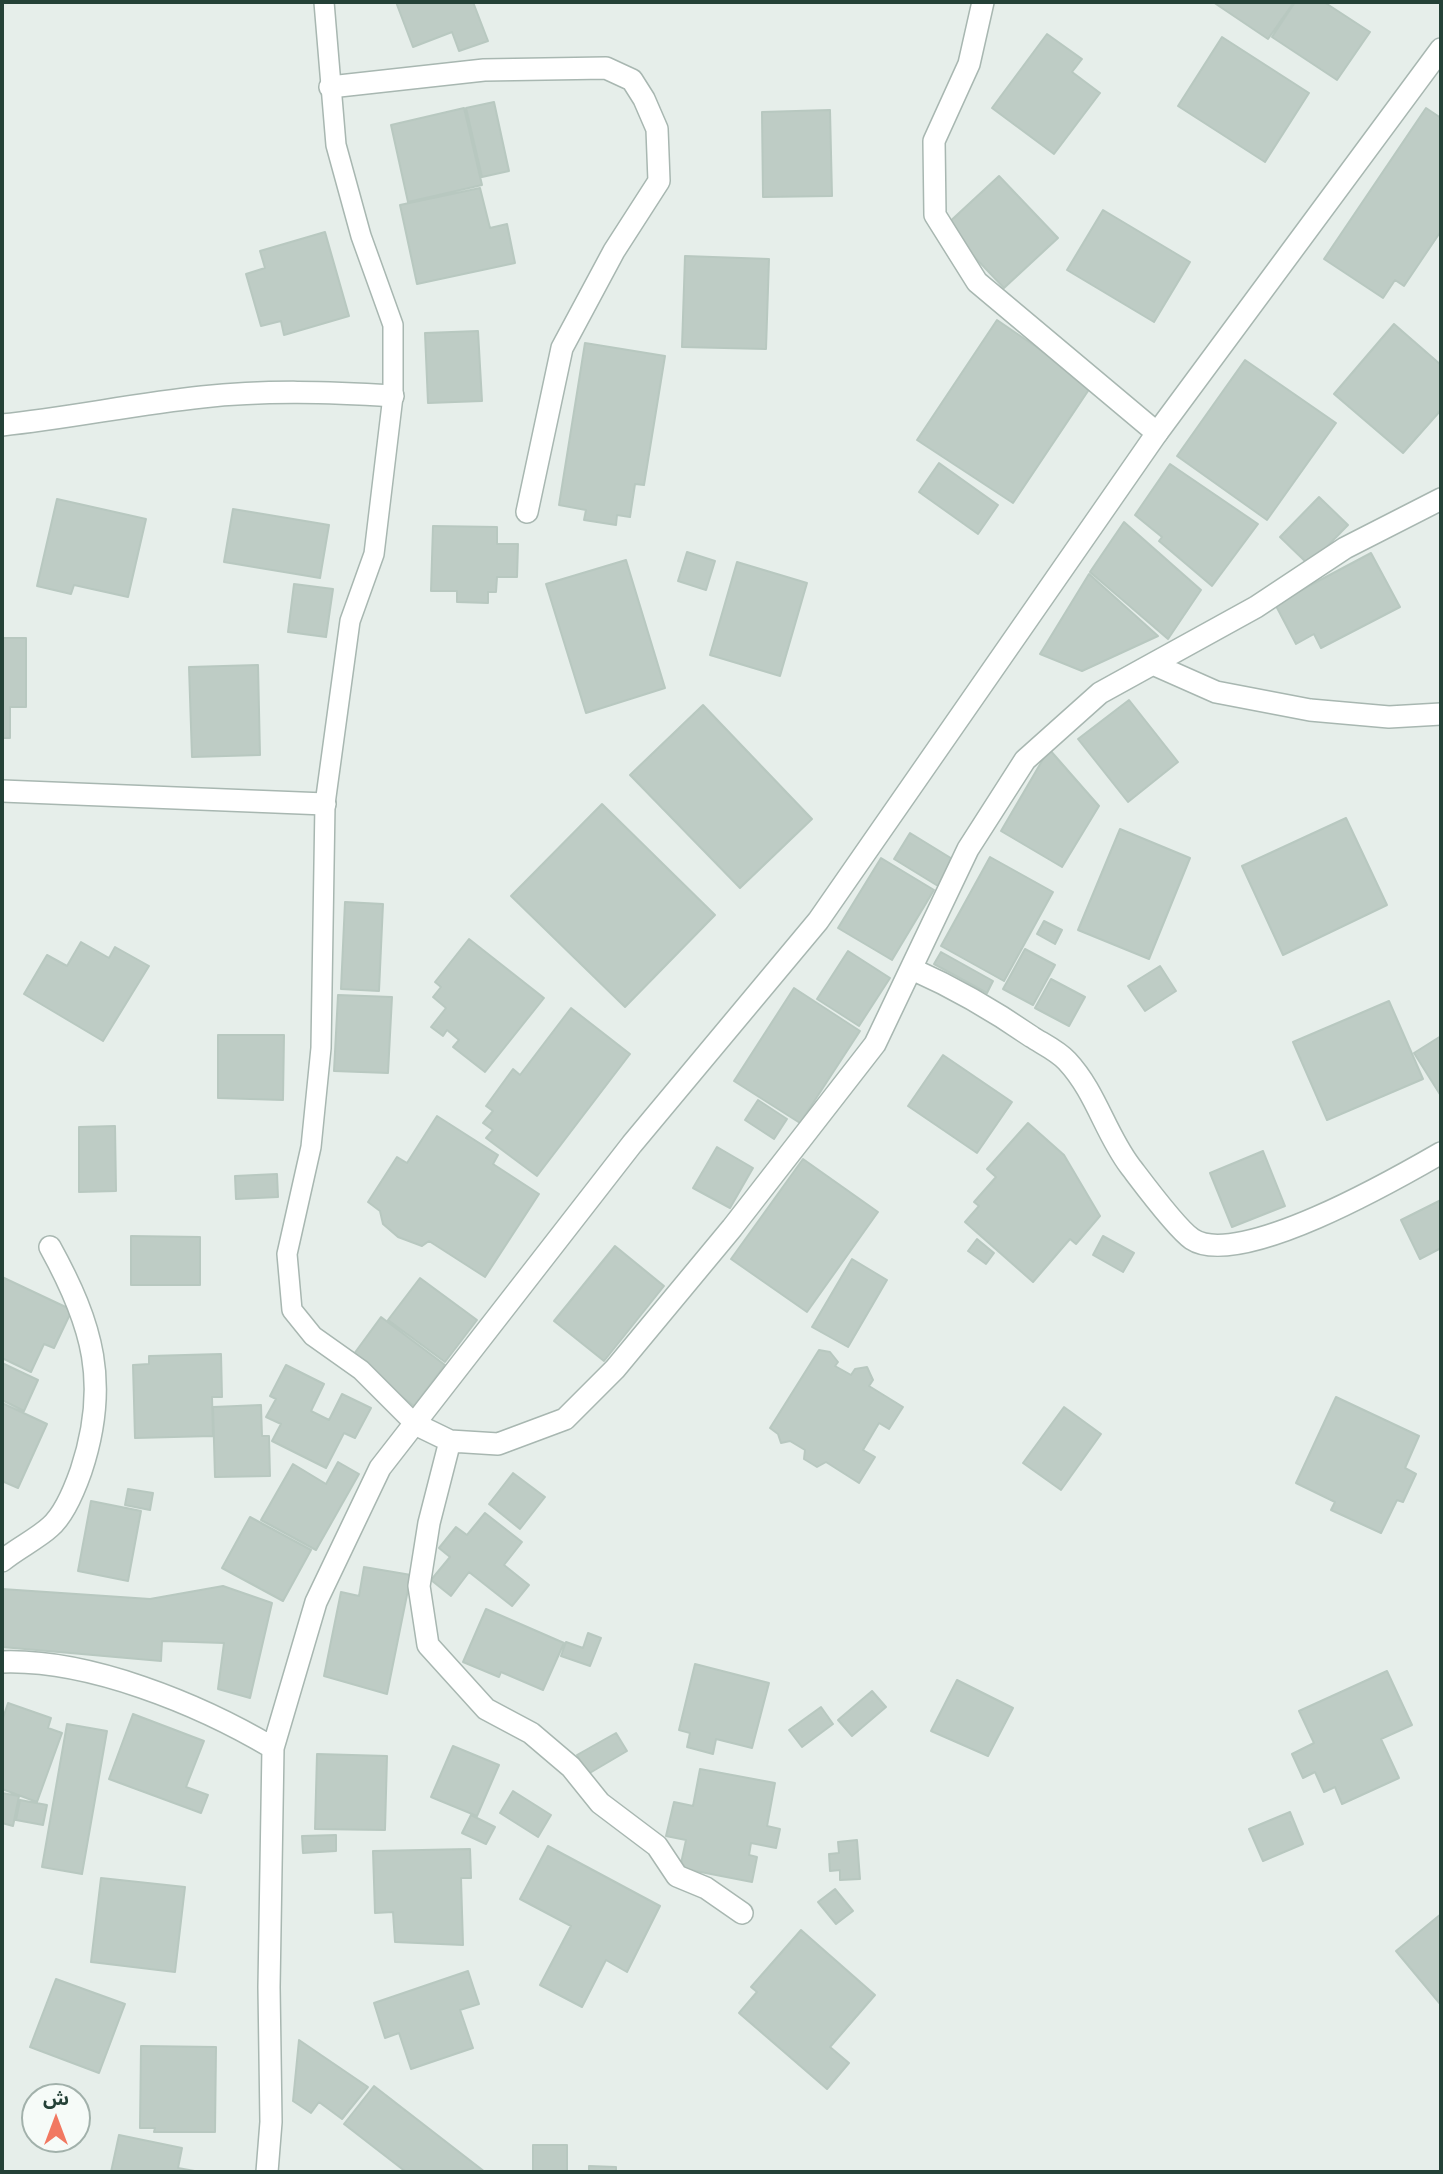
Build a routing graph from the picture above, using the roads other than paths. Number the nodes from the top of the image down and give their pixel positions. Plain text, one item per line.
1 (324, 2) edge
2 (983, 2) edge
3 (1441, 49) edge
4 (330, 87) junction
5 (393, 396) junction
6 (2, 425) edge
7 (1157, 433) junction
8 (1441, 499) edge
9 (527, 512) dead end
10 (1155, 665) junction
11 (1441, 714) edge
12 (2, 791) edge
13 (325, 804) junction
14 (912, 969) junction
15 (1441, 1153) edge
16 (50, 1247) dead end
17 (415, 1424) junction
18 (450, 1441) junction
19 (2, 1561) edge
20 (2, 1662) edge
21 (274, 1748) junction
22 (742, 1913) dead end
23 (267, 2172) edge

1 - 4 lane
2 - 7 street
3 - 7 street
4 - 5 lane
4 - 9 street
5 - 6 street
5 - 13 lane
7 - 17 street
8 - 10 street
10 - 11 street
10 - 14 street
12 - 13 street
13 - 17 lane
14 - 15 street
14 - 18 street
16 - 19 street
17 - 18 street
17 - 21 street
18 - 22 street
20 - 21 street
21 - 23 street

